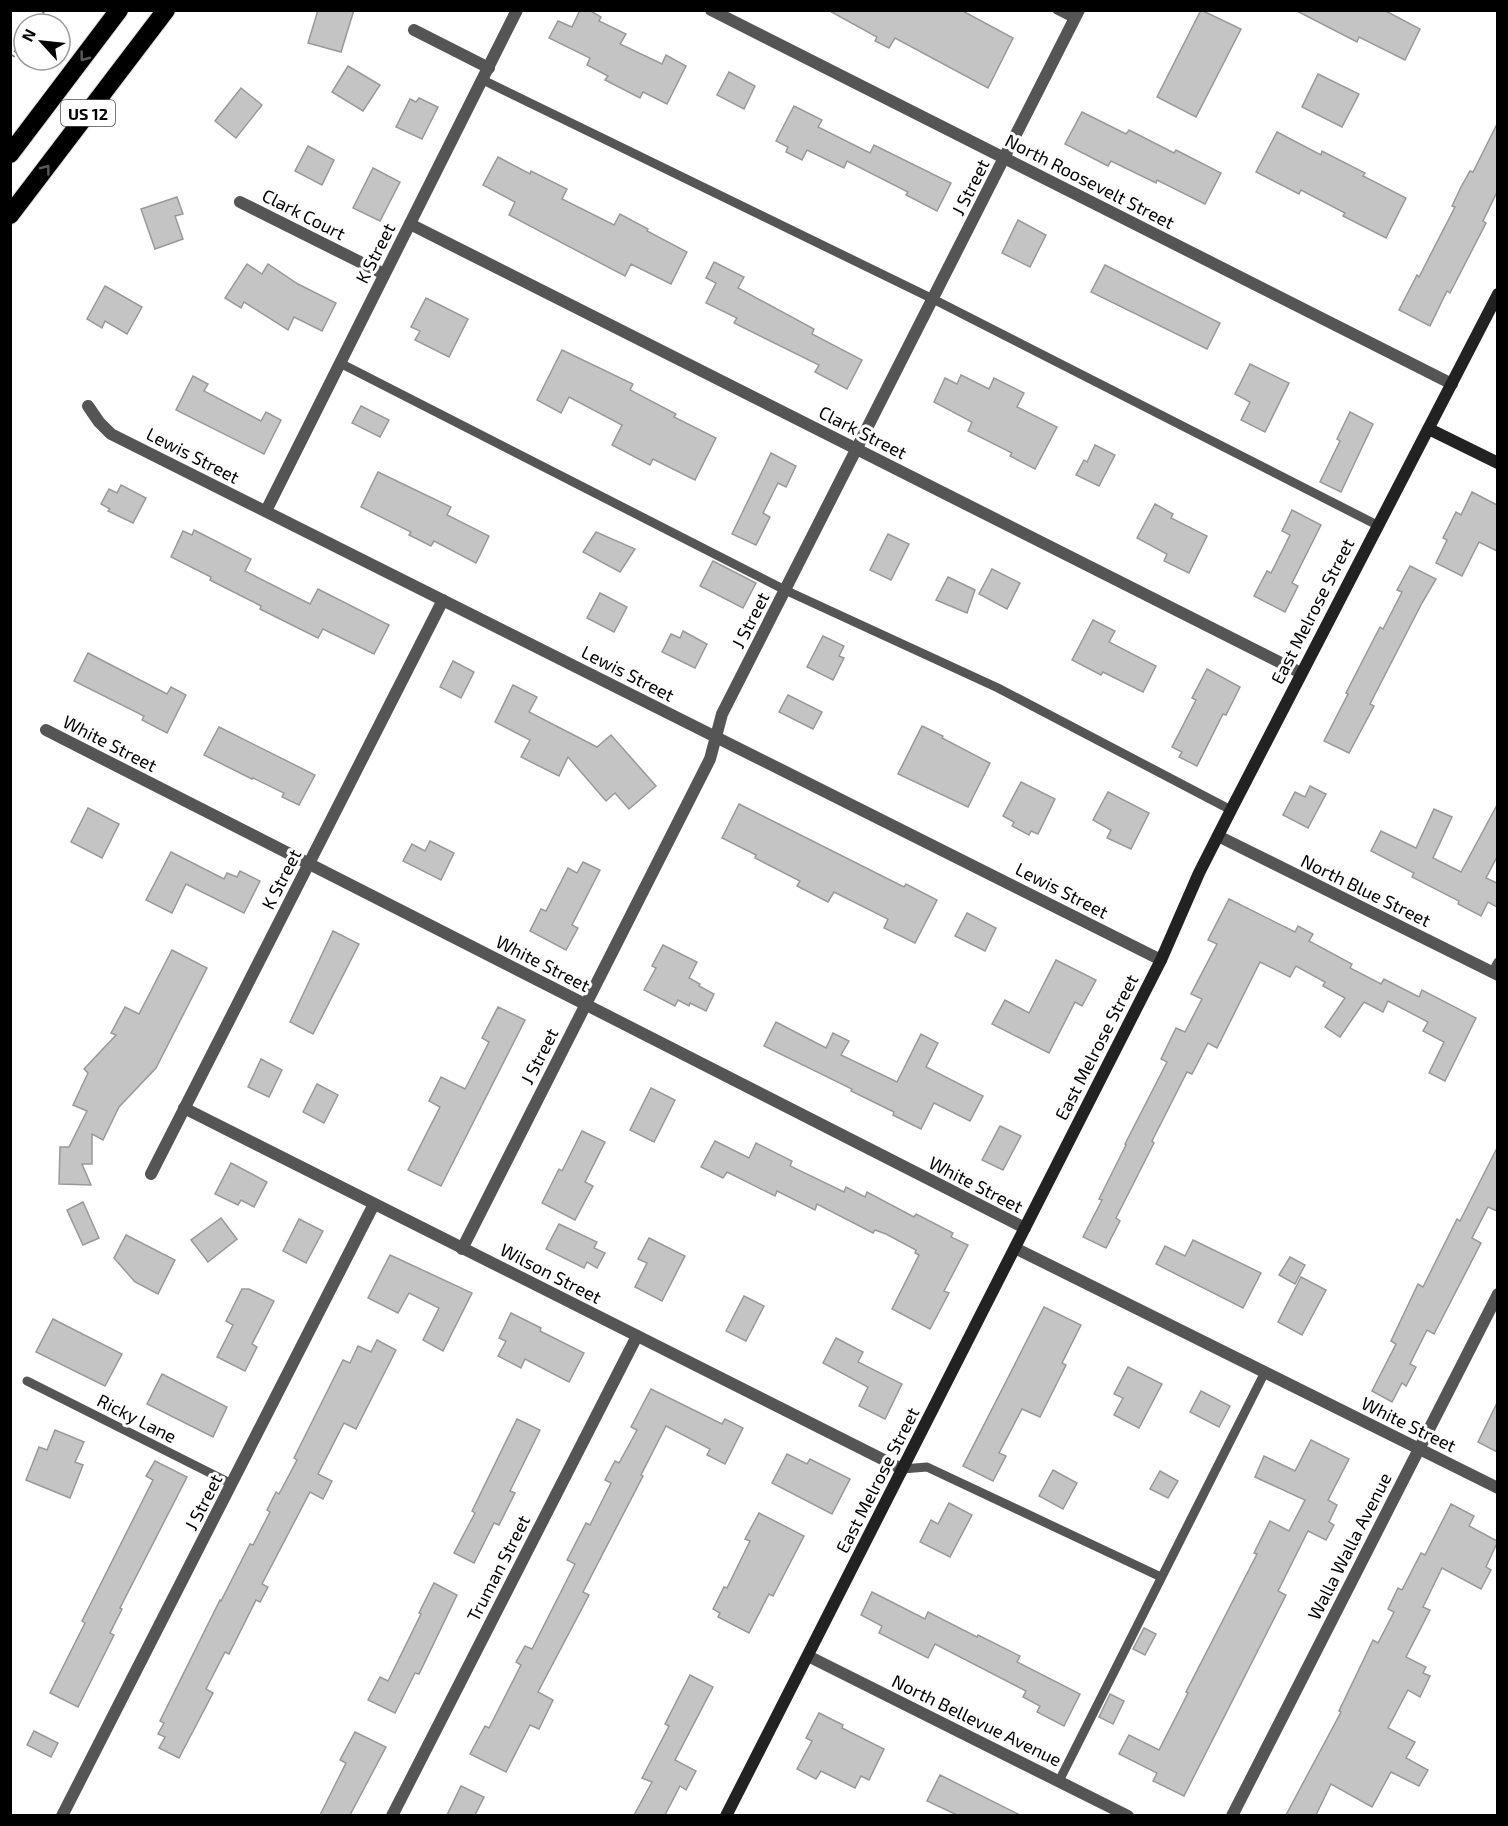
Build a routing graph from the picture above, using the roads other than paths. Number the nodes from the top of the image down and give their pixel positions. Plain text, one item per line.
1 (119, 10) edge
2 (166, 10) edge
3 (517, 10) edge
4 (711, 10) edge
5 (1057, 10) edge
6 (1077, 15) edge
7 (414, 30) dead end
8 (489, 68) junction
9 (483, 80) junction
10 (10, 154) edge
11 (1005, 158) junction
12 (240, 202) dead end
13 (10, 215) edge
14 (410, 224) junction
15 (384, 274) junction
16 (1497, 294) edge
17 (933, 299) junction
18 (1494, 309) edge
19 (340, 363) junction
20 (1452, 384) junction
21 (88, 406) dead end
22 (1429, 429) junction
23 (857, 449) junction
24 (1497, 463) edge
25 (266, 511) junction
26 (1377, 525) junction
27 (785, 590) junction
28 (443, 600) junction
29 (1300, 673) junction
30 (46, 730) dead end
31 (716, 737) junction
32 (1230, 810) junction
33 (1218, 836) junction
34 (309, 864) junction
35 (1161, 960) junction
36 (1496, 970) edge
37 (586, 1005) junction
38 (184, 1108) junction
39 (151, 1174) dead end
40 (374, 1204) junction
41 (1025, 1228) junction
42 (1015, 1248) junction
43 (462, 1249) junction
44 (1497, 1294) edge
45 (637, 1336) junction
46 (1265, 1372) junction
47 (27, 1381) dead end
48 (1419, 1449) junction
49 (902, 1469) junction
50 (232, 1484) junction
51 (1497, 1488) edge
52 (1161, 1577) junction
53 (808, 1656) junction
54 (1059, 1781) junction
55 (63, 1815) edge
56 (392, 1815) edge
57 (726, 1815) edge
58 (1128, 1815) edge
59 (1232, 1815) edge

1 -> 10 highway, US 12
13 -> 2 highway, US 12
3 - 8 street, K Street
4 - 11 street, North Roosevelt Street
5 - 6 lane
6 - 11 street, J Street
7 - 8 street
8 - 9 street, K Street
9 - 14 street, K Street
9 - 17 lane
11 - 17 street, J Street
11 - 20 street, North Roosevelt Street
12 - 15 street, Clark Court
14 - 15 street, K Street
14 - 23 street, Clark Street
15 - 19 street, K Street
16 - 18 main road, East Melrose Street
17 - 23 street, J Street
17 - 26 lane
18 - 20 main road, East Melrose Street
19 - 25 street, K Street
19 - 27 lane
20 - 22 main road, East Melrose Street
21 - 25 street, Lewis Street
22 - 24 main road
22 - 26 main road, East Melrose Street
23 - 27 street, J Street
23 - 29 street, Clark Street
25 - 28 street, Lewis Street
26 - 29 main road, East Melrose Street
27 - 31 street, J Street
27 - 32 lane
28 - 31 street, Lewis Street
28 - 34 street, K Street
29 - 32 main road, East Melrose Street
30 - 34 street, White Street
31 - 35 street, Lewis Street
31 - 37 street, J Street
32 - 33 main road, East Melrose Street
33 - 35 main road, East Melrose Street
33 - 36 street, North Blue Street
34 - 37 street, White Street
34 - 38 street, K Street
35 - 41 main road, East Melrose Street
37 - 41 street, White Street
37 - 43 street, J Street
38 - 39 street, K Street
38 - 40 street, Wilson Street
40 - 43 street, Wilson Street
40 - 50 street, J Street
41 - 42 main road, East Melrose Street
42 - 46 street, White Street
42 - 49 main road, East Melrose Street
43 - 45 street, Wilson Street
44 - 48 street, Walla Walla Avenue
45 - 49 street, Wilson Street
45 - 56 street, Truman Street
46 - 48 street, White Street
46 - 52 lane
47 - 50 lane, Ricky Lane
48 - 51 street, White Street
48 - 59 street, Walla Walla Avenue
49 - 52 lane
49 - 53 main road, East Melrose Street
50 - 55 street, J Street
52 - 54 lane
53 - 54 street, North Bellevue Avenue
53 - 57 main road, East Melrose Street
54 - 58 street, North Bellevue Avenue

